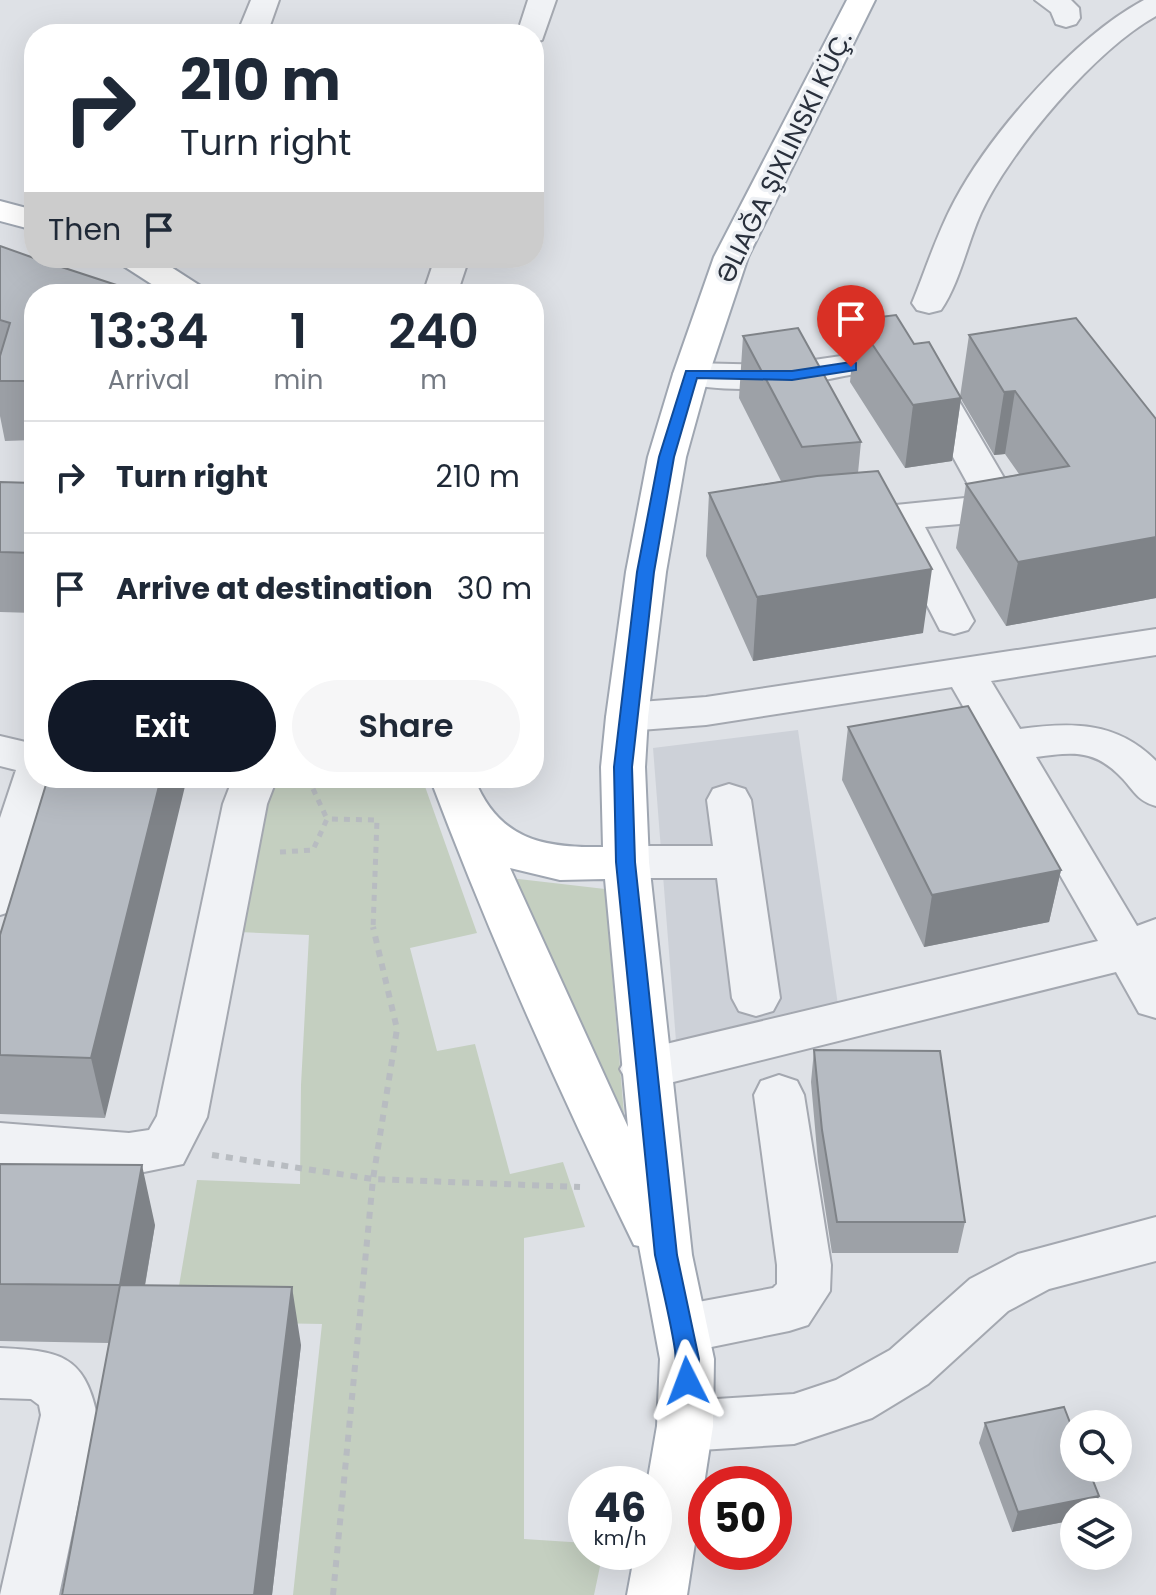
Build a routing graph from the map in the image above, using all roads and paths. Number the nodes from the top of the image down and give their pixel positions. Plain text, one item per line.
1 (265, 0) edge
2 (542, 0) edge
3 (861, 0) edge
4 (1156, 5) edge
5 (256, 24) edge
6 (535, 24) edge
7 (0, 211) edge
8 (24, 217) edge
9 (151, 268) edge
10 (175, 284) edge
11 (929, 303) dead end
12 (691, 374) junction
13 (901, 517) junction
14 (814, 524) edge
15 (954, 621) dead end
16 (1156, 642) edge
17 (964, 671) junction
18 (627, 717) junction
19 (1008, 746) junction
20 (0, 751) edge
21 (24, 757) edge
22 (31, 788) edge
23 (251, 788) edge
24 (313, 788) edge
25 (1156, 791) edge
26 (459, 795) edge
27 (729, 800) dead end
28 (327, 819) junction
29 (269, 853) dead end
30 (626, 862) junction
31 (739, 862) junction
32 (0, 898) edge
33 (1143, 944) edge
34 (756, 998) dead end
35 (1156, 1000) edge
36 (645, 1069) junction
37 (779, 1095) dead end
38 (0, 1144) edge
39 (165, 1149) junction
40 (373, 1179) junction
41 (633, 1189) junction
42 (1156, 1239) edge
43 (666, 1255) junction
44 (682, 1329) junction
45 (0, 1373) edge
46 (685, 1426) junction
47 (29, 1595) edge
48 (333, 1595) edge
49 (657, 1595) edge

1 - 5 street
2 - 6 street
3 - 12 main road
4 - 11 street
7 - 8 main road
9 - 10 main road
12 - 13 street
12 - 18 main road
13 - 14 street
13 - 15 street
16 - 17 street
17 - 18 street
17 - 19 street
18 - 30 main road
19 - 25 street
19 - 33 street
20 - 21 street
22 - 32 street
23 - 39 street
24 - 28 path
26 - 30 main road
26 - 41 main road
27 - 31 street
28 - 29 path
28 - 40 path
30 - 31 street
30 - 36 main road
31 - 34 street
33 - 35 street
33 - 36 street
36 - 43 main road
37 - 44 street
38 - 39 street
39 - 40 path
40 - 41 path
40 - 48 path
41 - 43 main road
42 - 46 street
43 - 44 main road
44 - 46 main road
45 - 47 street
46 - 49 main road

